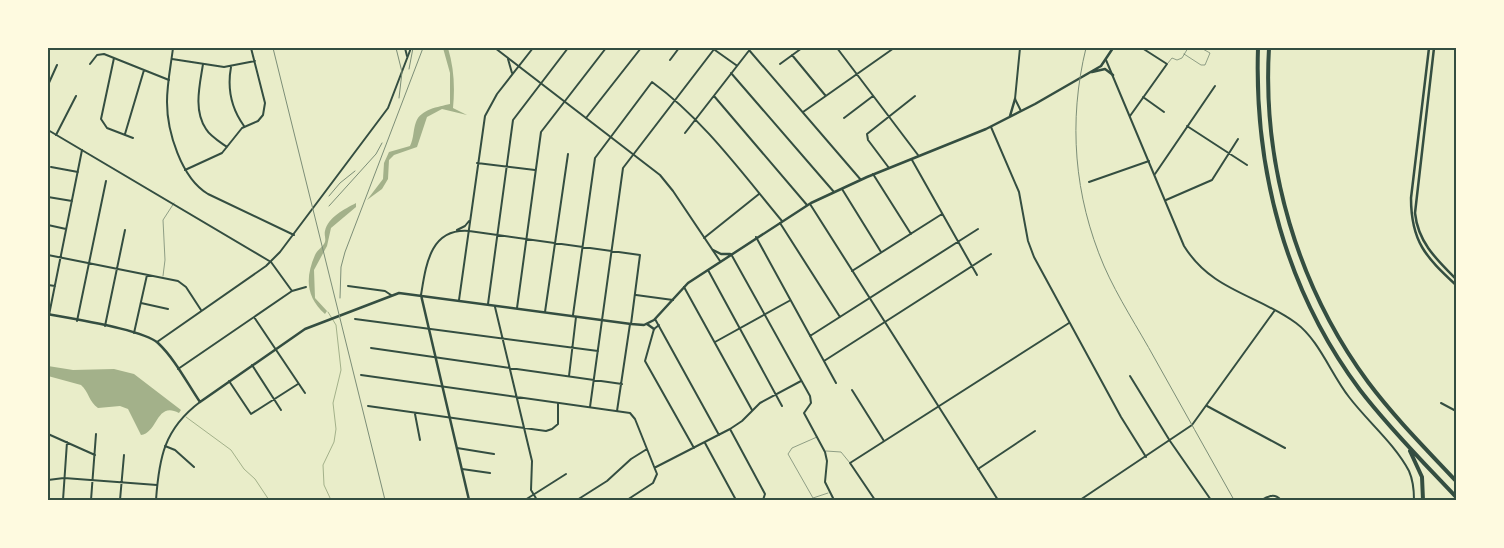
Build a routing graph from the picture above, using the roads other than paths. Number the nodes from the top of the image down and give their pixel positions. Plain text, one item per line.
1 (173, 48) edge
2 (251, 48) edge
3 (405, 48) edge
4 (411, 48) edge
5 (496, 48) edge
6 (533, 48) edge
7 (568, 48) edge
8 (606, 48) edge
9 (641, 48) edge
10 (679, 48) edge
11 (714, 48) edge
12 (802, 48) edge
13 (837, 48) edge
14 (894, 48) edge
15 (1020, 48) edge
16 (1113, 48) edge
17 (1142, 48) edge
18 (1188, 48) edge
19 (1201, 48) edge
20 (1258, 48) edge
21 (1269, 48) edge
22 (1429, 48) edge
23 (1434, 48) edge
24 (750, 49) edge
25 (1184, 54) junction
26 (407, 56) junction
27 (792, 56) junction
28 (507, 57) junction
29 (114, 58) junction
30 (172, 58) junction
31 (670, 60) dead end
32 (1106, 60) junction
33 (255, 61) junction
34 (90, 64) dead end
35 (203, 64) junction
36 (780, 64) dead end
37 (1167, 64) junction
38 (57, 65) dead end
39 (519, 66) junction
40 (737, 66) junction
41 (231, 67) junction
42 (144, 70) junction
43 (731, 73) junction
44 (856, 73) junction
45 (1088, 73) junction
46 (512, 75) junction
47 (1113, 75) junction
48 (169, 80) junction
49 (542, 84) junction
50 (48, 85) edge
51 (1214, 86) dead end
52 (76, 96) dead end
53 (714, 96) junction
54 (825, 96) junction
55 (873, 96) junction
56 (915, 96) dead end
57 (1143, 97) junction
58 (676, 99) junction
59 (1015, 99) junction
60 (564, 101) junction
61 (803, 112) junction
62 (1021, 112) junction
63 (1164, 112) dead end
64 (1130, 116) junction
65 (1009, 117) junction
66 (586, 118) junction
67 (844, 118) dead end
68 (888, 118) junction
69 (696, 120) junction
70 (244, 126) junction
71 (1188, 126) junction
72 (991, 127) junction
73 (48, 130) edge
74 (685, 133) dead end
75 (125, 134) junction
76 (56, 135) junction
77 (610, 137) junction
78 (133, 138) dead end
79 (1238, 139) dead end
80 (227, 147) junction
81 (83, 150) junction
82 (568, 154) dead end
83 (633, 154) junction
84 (1230, 154) junction
85 (920, 157) junction
86 (912, 160) junction
87 (1149, 160) junction
88 (478, 163) junction
89 (1248, 165) dead end
90 (51, 166) dead end
91 (506, 167) junction
92 (890, 168) junction
93 (185, 170) junction
94 (535, 170) junction
95 (78, 172) junction
96 (873, 174) junction
97 (1154, 174) junction
98 (861, 180) junction
99 (106, 181) dead end
100 (1089, 182) dead end
101 (842, 189) junction
102 (834, 192) junction
103 (759, 194) junction
104 (48, 197) edge
105 (1411, 198) junction
106 (1416, 199) junction
107 (1166, 200) junction
108 (72, 201) junction
109 (174, 203) junction
110 (808, 205) junction
111 (942, 214) junction
112 (471, 219) junction
113 (781, 222) junction
114 (48, 225) edge
115 (66, 229) junction
116 (978, 229) dead end
117 (125, 230) dead end
118 (456, 231) junction
119 (469, 231) junction
120 (911, 234) junction
121 (294, 235) junction
122 (498, 236) junction
123 (756, 237) junction
124 (704, 238) junction
125 (526, 240) junction
126 (958, 242) junction
127 (554, 243) junction
128 (584, 247) junction
129 (713, 250) junction
130 (612, 251) junction
131 (881, 252) junction
132 (731, 254) junction
133 (991, 254) dead end
134 (48, 255) edge
135 (61, 257) junction
136 (720, 261) junction
137 (271, 262) junction
138 (89, 263) junction
139 (972, 267) junction
140 (118, 269) junction
141 (708, 270) junction
142 (852, 271) junction
143 (147, 275) junction
144 (977, 275) dead end
145 (162, 278) junction
146 (1456, 279) edge
147 (48, 285) edge
148 (1456, 285) edge
149 (55, 286) junction
150 (348, 286) dead end
151 (306, 287) dead end
152 (684, 287) junction
153 (292, 291) junction
154 (392, 295) junction
155 (421, 295) junction
156 (636, 295) junction
157 (869, 298) junction
158 (458, 300) junction
159 (673, 300) junction
160 (790, 301) junction
161 (141, 303) junction
162 (488, 304) junction
163 (495, 305) junction
164 (517, 308) junction
165 (168, 309) dead end
166 (201, 310) junction
167 (1275, 310) junction
168 (545, 312) junction
169 (48, 315) edge
170 (575, 315) junction
171 (765, 315) junction
172 (840, 316) junction
173 (254, 317) junction
174 (355, 319) dead end
175 (655, 319) junction
176 (603, 320) junction
177 (77, 321) junction
178 (884, 322) junction
179 (1070, 323) junction
180 (630, 324) junction
181 (647, 324) junction
182 (659, 325) junction
183 (105, 326) junction
184 (740, 328) junction
185 (429, 329) junction
186 (654, 329) junction
187 (134, 333) junction
188 (810, 336) junction
189 (503, 339) junction
190 (157, 342) junction
191 (715, 342) junction
192 (371, 348) dead end
193 (572, 348) junction
194 (276, 349) junction
195 (598, 352) junction
196 (435, 357) junction
197 (824, 361) junction
198 (252, 365) junction
199 (510, 367) junction
200 (178, 369) junction
201 (361, 375) dead end
202 (569, 376) junction
203 (1130, 376) dead end
204 (595, 380) junction
205 (801, 380) junction
206 (229, 381) junction
207 (836, 383) dead end
208 (298, 384) junction
209 (622, 384) junction
210 (442, 387) junction
211 (852, 390) dead end
212 (305, 393) dead end
213 (776, 394) junction
214 (517, 397) junction
215 (274, 399) junction
216 (200, 402) junction
217 (558, 403) junction
218 (1441, 403) dead end
219 (368, 406) dead end
220 (782, 406) dead end
221 (1207, 406) junction
222 (590, 408) junction
223 (938, 408) junction
224 (281, 410) dead end
225 (752, 410) junction
226 (1456, 410) edge
227 (617, 411) junction
228 (415, 414) junction
229 (450, 418) junction
230 (524, 427) junction
231 (730, 429) junction
232 (1035, 431) dead end
233 (48, 434) edge
234 (96, 434) dead end
235 (719, 435) junction
236 (817, 437) junction
237 (420, 440) dead end
238 (884, 441) junction
239 (1170, 441) junction
240 (67, 442) junction
241 (705, 443) junction
242 (1407, 445) junction
243 (165, 446) junction
244 (457, 448) junction
245 (648, 448) junction
246 (694, 448) junction
247 (1285, 448) dead end
248 (825, 452) junction
249 (95, 454) junction
250 (124, 454) dead end
251 (494, 454) dead end
252 (1146, 457) junction
253 (850, 463) junction
254 (194, 467) dead end
255 (656, 468) junction
256 (462, 469) junction
257 (978, 470) junction
258 (490, 474) dead end
259 (566, 474) dead end
260 (64, 478) junction
261 (48, 480) edge
262 (93, 480) junction
263 (1456, 481) edge
264 (121, 482) junction
265 (157, 485) junction
266 (829, 492) junction
267 (533, 495) junction
268 (1456, 498) edge
269 (63, 500) edge
270 (91, 500) edge
271 (120, 500) edge
272 (156, 500) edge
273 (469, 500) edge
274 (525, 500) edge
275 (537, 500) edge
276 (577, 500) edge
277 (628, 500) edge
278 (736, 500) edge
279 (763, 500) edge
280 (834, 500) edge
281 (875, 500) edge
282 (998, 500) edge
283 (1080, 500) edge
284 (1211, 500) edge
285 (1261, 500) edge
286 (1281, 500) edge
287 (1414, 500) edge
288 (1422, 500) edge

1 - 30 street
2 - 33 street
3 - 26 street
4 - 26 street
5 - 28 street
6 - 39 street
7 - 49 street
8 - 60 street
9 - 66 street
10 - 31 street
11 - 40 street
11 - 58 street
12 - 27 street
13 - 44 street
14 - 44 street
15 - 59 street
16 - 32 main road
17 - 37 street
18 - 25 lane
19 - 25 lane
20 - 242 highway
21 - 263 highway
22 - 105 main road
23 - 106 main road
24 - 40 street
24 - 61 street
25 - 37 lane
26 - 121 street
27 - 36 street
27 - 54 street
28 - 39 street
28 - 46 street
29 - 34 street
29 - 42 street
29 - 75 street
30 - 35 street
30 - 48 street
32 - 45 main road
32 - 47 street
33 - 41 street
33 - 70 street
35 - 41 street
35 - 80 street
37 - 57 street
38 - 50 street
39 - 46 street
39 - 49 street
40 - 43 street
41 - 70 street
42 - 48 street
42 - 75 street
43 - 53 street
43 - 102 street
44 - 54 street
44 - 55 street
45 - 47 main road
45 - 62 main road
46 - 88 street
47 - 64 street
48 - 93 street
49 - 60 street
49 - 91 street
51 - 71 street
52 - 76 street
53 - 69 street
53 - 110 street
54 - 61 street
55 - 67 street
55 - 68 street
56 - 68 street
57 - 63 street
57 - 64 street
58 - 69 street
58 - 77 street
58 - 83 street
59 - 62 street
59 - 65 main road
60 - 66 street
60 - 94 street
61 - 98 street
62 - 65 main road
64 - 87 street
65 - 72 main road
66 - 77 street
68 - 85 street
68 - 92 street
69 - 74 street
69 - 103 street
70 - 80 street
71 - 84 street
71 - 97 street
72 - 85 main road
72 - 179 street
73 - 76 street
75 - 78 street
76 - 81 street
77 - 83 street
77 - 128 street
79 - 84 street
80 - 93 street
81 - 95 street
81 - 109 street
82 - 127 street
83 - 124 street
83 - 130 street
84 - 89 street
84 - 107 street
85 - 86 main road
86 - 92 main road
86 - 111 street
87 - 97 street
87 - 100 street
88 - 91 street
88 - 112 street
90 - 95 street
91 - 94 street
91 - 122 street
92 - 96 main road
93 - 121 street
94 - 125 street
95 - 108 street
96 - 98 main road
96 - 120 street
97 - 107 street
98 - 101 main road
99 - 138 street
101 - 102 main road
101 - 131 street
102 - 110 main road
103 - 113 street
103 - 124 street
104 - 108 street
105 - 106 main road
105 - 148 main road
106 - 146 main road
107 - 167 street
108 - 115 street
109 - 137 street
109 - 145 lane
110 - 113 main road
110 - 142 street
111 - 120 street
111 - 126 street
112 - 118 street
112 - 119 street
113 - 123 main road
113 - 172 street
114 - 115 street
115 - 135 street
116 - 126 street
117 - 140 street
118 - 119 street
118 - 155 street
119 - 122 street
119 - 158 street
120 - 131 street
121 - 137 street
122 - 125 street
122 - 162 street
123 - 132 main road
123 - 160 street
124 - 129 street
125 - 127 street
125 - 164 street
126 - 139 street
126 - 157 street
127 - 128 street
127 - 168 street
128 - 130 street
128 - 170 street
129 - 132 main road
129 - 136 street
130 - 156 street
130 - 176 street
131 - 142 street
132 - 136 main road
132 - 171 street
133 - 139 street
134 - 135 street
135 - 138 street
135 - 149 street
136 - 141 main road
137 - 153 street
137 - 166 street
138 - 140 street
138 - 177 street
139 - 144 street
139 - 178 street
140 - 143 street
140 - 183 street
141 - 152 main road
141 - 184 street
142 - 157 street
143 - 145 street
143 - 161 street
145 - 166 street
147 - 149 street
149 - 169 street
150 - 154 street
151 - 153 street
152 - 159 main road
152 - 191 street
153 - 173 street
154 - 155 main road
154 - 194 main road
155 - 158 main road
155 - 185 main road
156 - 159 street
156 - 180 street
157 - 172 street
157 - 178 street
158 - 162 main road
159 - 175 main road
160 - 171 street
160 - 188 street
161 - 165 street
161 - 187 street
162 - 163 main road
163 - 164 main road
163 - 189 street
164 - 168 main road
166 - 190 street
167 - 221 street
167 - 287 street
168 - 170 main road
169 - 177 main road
170 - 176 main road
170 - 193 street
171 - 184 street
171 - 205 street
172 - 188 street
173 - 194 street
173 - 200 street
174 - 185 street
175 - 181 main road
175 - 182 street
176 - 180 main road
176 - 195 street
177 - 183 main road
178 - 197 street
178 - 223 street
179 - 223 street
179 - 252 street
180 - 181 main road
180 - 209 street
181 - 186 main road
182 - 186 street
182 - 235 street
183 - 187 main road
184 - 191 street
184 - 213 street
185 - 189 street
185 - 196 main road
186 - 246 street
187 - 190 main road
188 - 197 street
189 - 193 street
189 - 199 street
190 - 200 main road
191 - 225 street
192 - 196 street
193 - 195 street
193 - 202 street
194 - 198 main road
194 - 208 street
195 - 204 street
196 - 199 street
196 - 210 main road
197 - 207 street
198 - 206 main road
198 - 215 street
199 - 202 street
199 - 214 street
200 - 216 main road
201 - 210 street
202 - 204 street
203 - 239 street
204 - 209 street
204 - 222 street
205 - 213 street
205 - 236 street
206 - 215 street
206 - 216 main road
208 - 212 street
208 - 215 street
209 - 227 street
210 - 214 street
210 - 229 main road
211 - 238 street
213 - 220 street
213 - 225 street
214 - 217 street
214 - 230 street
215 - 224 street
216 - 243 street
217 - 222 street
217 - 230 street
218 - 226 street
219 - 228 street
221 - 239 street
221 - 247 street
222 - 227 street
223 - 238 street
223 - 257 street
225 - 231 street
227 - 245 street
228 - 229 street
228 - 237 street
229 - 230 street
229 - 244 main road
230 - 267 street
231 - 235 street
231 - 279 street
232 - 257 street
233 - 240 street
234 - 249 street
235 - 241 street
236 - 248 street
236 - 266 lane
238 - 253 street
239 - 252 street
239 - 284 street
240 - 249 street
240 - 260 street
241 - 246 street
241 - 278 street
242 - 268 highway
242 - 288 highway
243 - 254 street
243 - 265 street
244 - 251 street
244 - 256 main road
245 - 255 street
245 - 276 street
246 - 255 street
248 - 253 lane
248 - 266 street
249 - 262 street
250 - 264 street
252 - 283 street
253 - 281 street
255 - 277 street
256 - 258 street
256 - 273 main road
257 - 282 street
259 - 267 street
260 - 261 street
260 - 262 street
260 - 269 street
262 - 264 street
262 - 270 street
264 - 265 street
264 - 271 street
265 - 272 street
266 - 280 street
267 - 274 street
267 - 275 street
285 - 286 street

